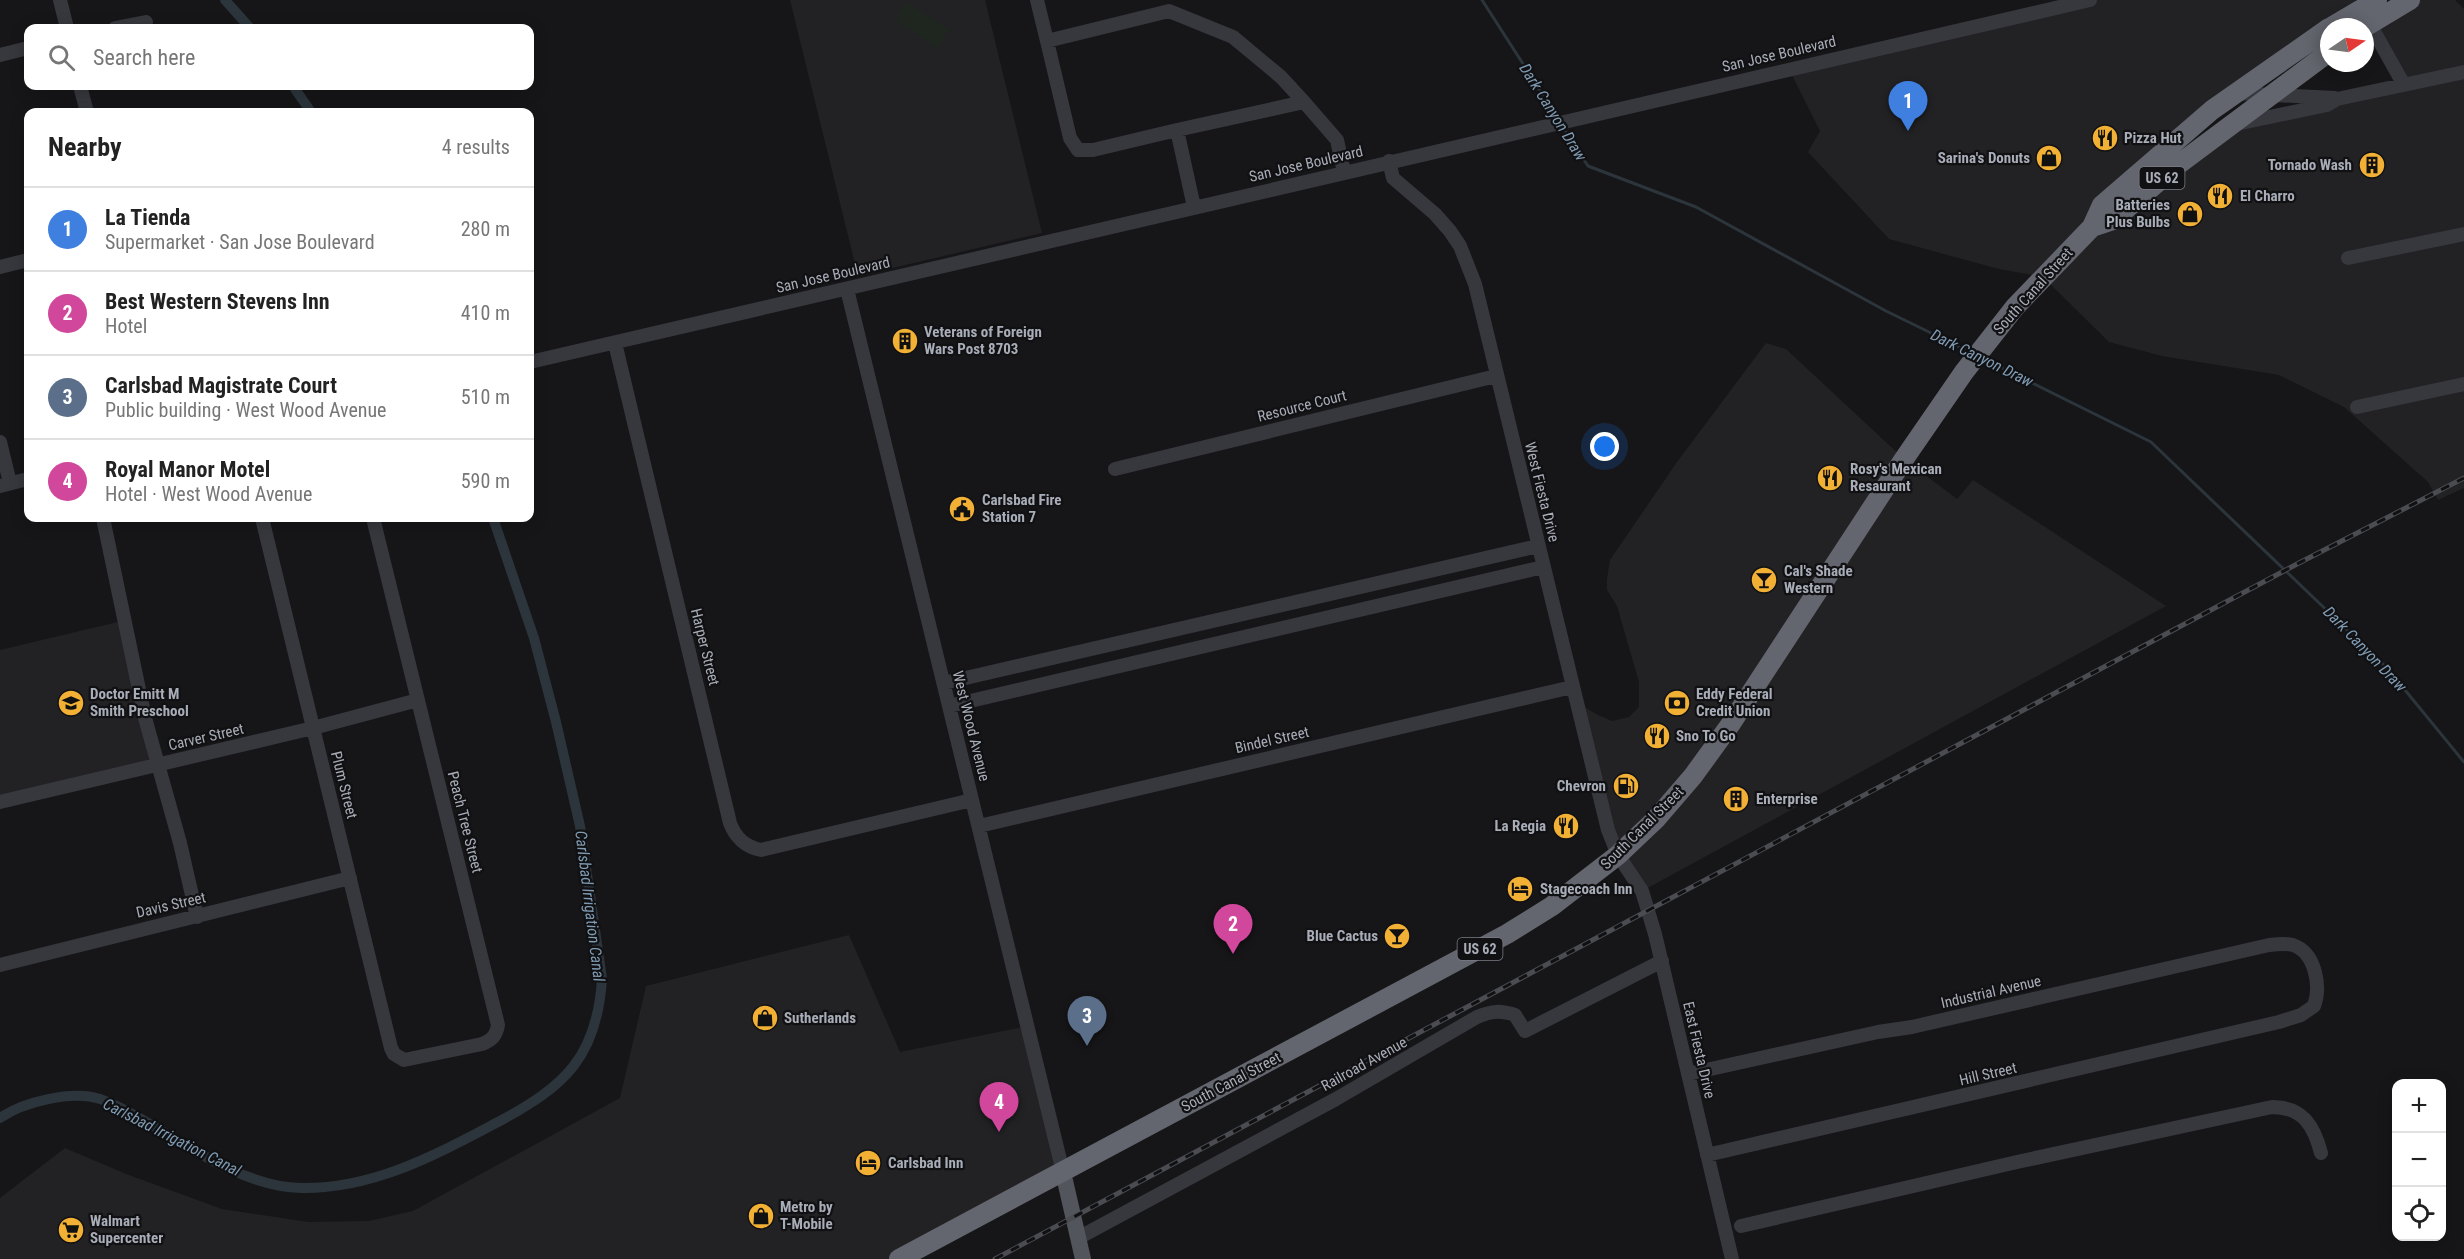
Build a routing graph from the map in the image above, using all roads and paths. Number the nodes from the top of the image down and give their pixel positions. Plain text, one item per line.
1 (60, 0) edge
2 (1037, 0) edge
3 (1156, 0) edge
4 (2090, 0) edge
5 (2410, 0) edge
6 (1169, 11) junction
7 (2368, 15) edge
8 (146, 22) dead end
9 (66, 24) edge
10 (136, 24) edge
11 (2320, 35) edge
12 (1047, 41) junction
13 (24, 49) edge
14 (0, 55) edge
15 (2320, 59) edge
16 (2464, 72) edge
17 (2404, 85) junction
18 (81, 90) edge
19 (2235, 93) junction
20 (2273, 93) junction
21 (2337, 99) junction
22 (1304, 102) junction
23 (86, 108) edge
24 (2231, 125) junction
25 (1177, 130) junction
26 (1389, 161) junction
27 (1344, 172) junction
28 (1194, 207) junction
29 (2092, 227) junction
30 (2464, 234) edge
31 (2348, 258) dead end
32 (24, 261) edge
33 (0, 267) edge
34 (847, 289) junction
35 (615, 343) junction
36 (534, 361) edge
37 (1496, 375) junction
38 (2464, 384) edge
39 (2357, 407) dead end
40 (0, 442) edge
41 (1115, 469) dead end
42 (24, 480) edge
43 (5, 484) edge
44 (104, 522) edge
45 (263, 522) edge
46 (374, 522) edge
47 (1538, 546) junction
48 (1543, 567) junction
49 (944, 683) junction
50 (1572, 687) junction
51 (418, 700) junction
52 (949, 706) junction
53 (313, 728) junction
54 (157, 765) junction
55 (972, 801) junction
56 (0, 802) edge
57 (979, 826) junction
58 (1618, 855) junction
59 (350, 878) junction
60 (197, 917) junction
61 (2300, 949) joint
62 (1662, 961) junction
63 (0, 965) edge
64 (399, 1057) joint
65 (1688, 1074) junction
66 (2321, 1153) dead end
67 (1707, 1155) junction
68 (1063, 1172) junction
69 (1741, 1226) dead end
70 (1078, 1238) junction
71 (899, 1259) edge
72 (1083, 1259) edge
73 (1732, 1259) edge

1 - 9 street
2 - 12 street
3 - 6 street
4 - 26 street, San Jose Boulevard
5 - 7 highway, South Canal Street / US 62
6 - 12 street
6 - 22 street
7 - 17 street
8 - 10 street
11 - 19 highway, South Canal Street / US 62
12 - 25 street
13 - 14 street
15 - 20 highway, South Canal Street / US 62
16 - 17 street
17 - 21 street
18 - 23 street
19 - 20 street
19 - 29 highway, South Canal Street / US 62
20 - 21 street
20 - 24 highway, South Canal Street / US 62
21 - 24 street
22 - 25 street
22 - 27 street
24 - 29 highway, South Canal Street / US 62
25 - 28 street
26 - 27 street, San Jose Boulevard
26 - 37 street, West Fiesta Drive
27 - 28 street, San Jose Boulevard
28 - 34 street, San Jose Boulevard
29 - 58 highway, South Canal Street / US 62
30 - 31 street
32 - 33 street
34 - 35 street, San Jose Boulevard
34 - 49 street, West Wood Avenue
35 - 36 street, San Jose Boulevard
35 - 55 street, Harper Street
37 - 41 street, Resource Court
37 - 47 street, West Fiesta Drive
38 - 39 street
40 - 43 street
42 - 43 street
44 - 54 street
45 - 53 street, Plum Street
46 - 51 street, Peach Tree Street
47 - 48 street, West Fiesta Drive
47 - 49 street
48 - 50 street, West Fiesta Drive
48 - 52 street
49 - 52 street, West Wood Avenue
50 - 57 street, Bindel Street
50 - 58 street, West Fiesta Drive
51 - 53 street, Carver Street
51 - 64 street, Peach Tree Street
52 - 55 street, West Wood Avenue
53 - 54 street, Carver Street
53 - 59 street, Plum Street
54 - 56 street, Carver Street
54 - 60 street
55 - 57 street, West Wood Avenue
57 - 68 street, West Wood Avenue
58 - 62 street, East Fiesta Drive
58 - 68 highway, South Canal Street / US 62
59 - 60 street, Davis Street
59 - 64 street, Plum Street
60 - 63 street, Davis Street
61 - 65 street, Industrial Avenue
61 - 67 street, Hill Street
62 - 65 street, East Fiesta Drive
62 - 70 street, Railroad Avenue
65 - 67 street, East Fiesta Drive
66 - 69 street
67 - 73 street, East Fiesta Drive
68 - 70 main road
68 - 71 highway, South Canal Street / US 62
70 - 72 main road

